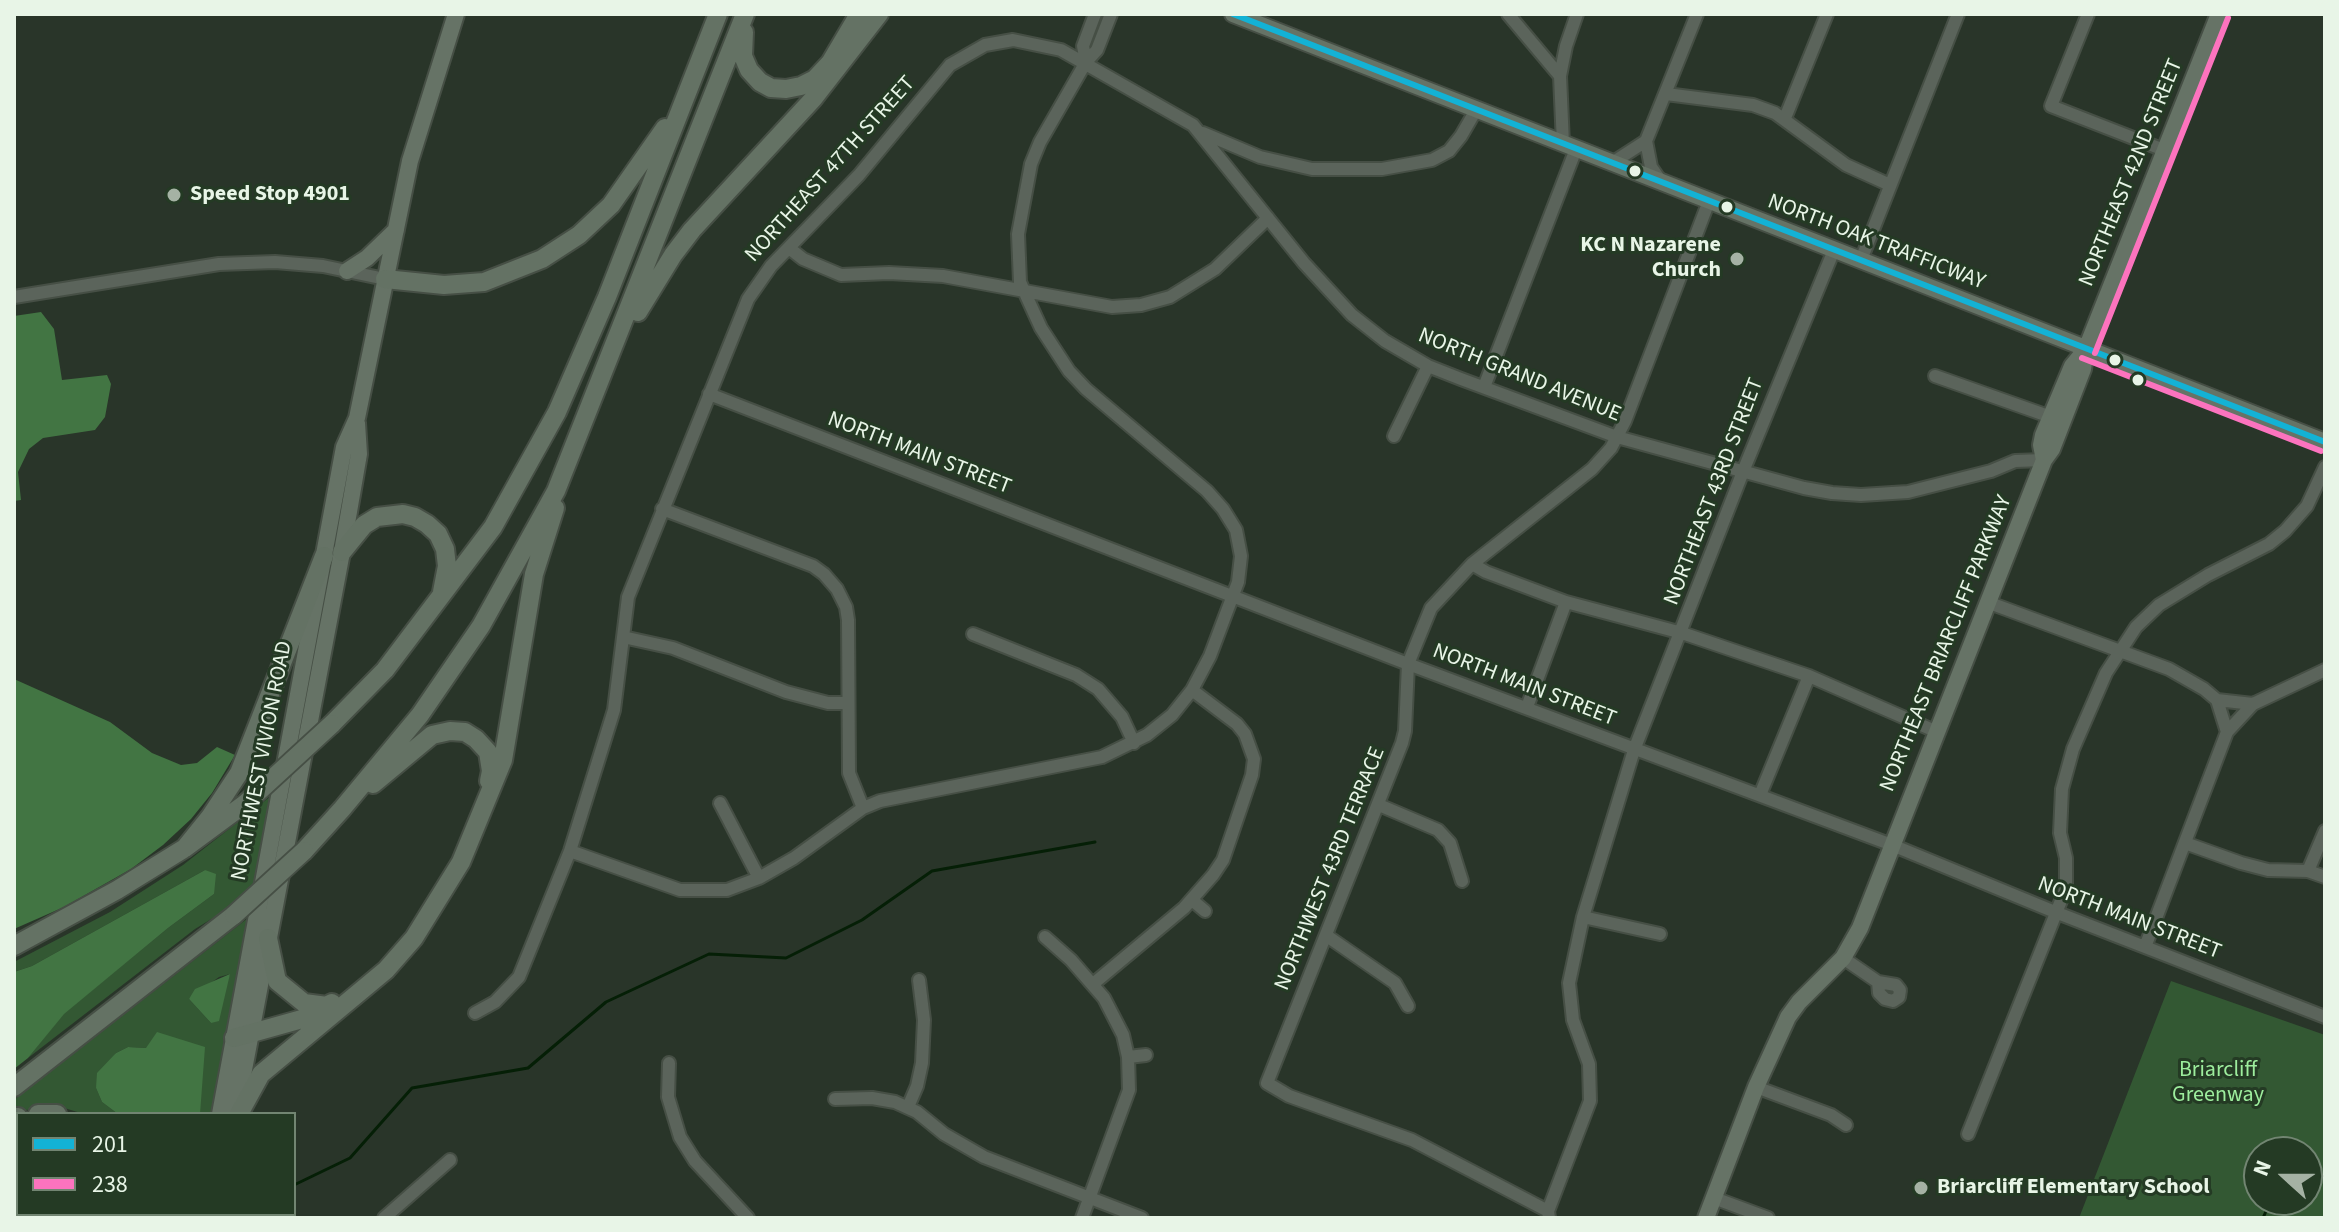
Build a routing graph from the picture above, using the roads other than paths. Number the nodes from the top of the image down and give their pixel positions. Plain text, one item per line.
1 (456, 14) edge
2 (718, 14) edge
3 (746, 14) edge
4 (859, 14) edge
5 (879, 14) edge
6 (1095, 14) edge
7 (1111, 14) edge
8 (1233, 14) edge
9 (1508, 14) edge
10 (1577, 14) edge
11 (1697, 14) edge
12 (1827, 14) edge
13 (1958, 14) edge
14 (2088, 14) edge
15 (2219, 14) edge
16 (1566, 46) junction
17 (1541, 52) junction
18 (1086, 62) junction
19 (1560, 76) junction
20 (1666, 94) junction
21 (684, 100) junction
22 (1476, 110) junction
23 (1785, 118) junction
24 (1201, 132) junction
25 (1646, 141) junction
26 (1231, 146) junction
27 (1570, 146) junction
28 (2164, 150) junction
29 (1222, 159) junction
30 (1612, 163) junction
31 (1662, 183) junction
32 (1890, 185) junction
33 (1709, 201) junction
34 (1268, 218) junction
35 (396, 230) junction
36 (789, 248) junction
37 (1834, 250) junction
38 (1861, 260) junction
39 (347, 271) junction
40 (385, 279) junction
41 (1018, 287) junction
42 (1042, 295) junction
43 (14, 297) edge
44 (1030, 307) junction
45 (616, 344) junction
46 (2086, 349) junction
47 (1428, 366) junction
48 (1935, 376) dead end
49 (1484, 387) junction
50 (709, 394) junction
51 (2051, 417) junction
52 (1394, 436) dead end
53 (578, 437) junction
54 (1617, 437) junction
55 (2325, 442) edge
56 (2044, 460) junction
57 (2325, 467) edge
58 (1744, 469) junction
59 (662, 509) junction
60 (333, 554) junction
61 (1472, 564) junction
62 (1233, 596) junction
63 (441, 598) junction
64 (1566, 602) junction
65 (1987, 602) junction
66 (1682, 633) junction
67 (973, 634) dead end
68 (623, 637) junction
69 (2120, 649) junction
70 (1408, 664) junction
71 (2325, 670) edge
72 (1809, 676) junction
73 (1192, 690) junction
74 (2217, 700) junction
75 (848, 703) junction
76 (2253, 704) junction
77 (1527, 707) junction
78 (1935, 731) junction
79 (2227, 732) junction
80 (1134, 743) junction
81 (1634, 750) junction
82 (1760, 795) junction
83 (720, 803) dead end
84 (1379, 805) junction
85 (863, 808) junction
86 (342, 809) junction
87 (2325, 831) edge
88 (2185, 843) junction
89 (1892, 845) junction
90 (185, 848) junction
91 (570, 851) junction
92 (2308, 871) junction
93 (2325, 877) edge
94 (759, 878) junction
95 (1462, 881) dead end
96 (1192, 900) junction
97 (1205, 911) dead end
98 (2055, 912) junction
99 (1583, 917) junction
100 (1660, 934) dead end
101 (1327, 936) junction
102 (1045, 937) dead end
103 (268, 938) junction
104 (14, 946) edge
105 (2145, 947) junction
106 (1843, 958) junction
107 (919, 980) dead end
108 (1878, 982) dead end
109 (1093, 984) junction
110 (327, 1006) junction
111 (1408, 1006) dead end
112 (475, 1013) dead end
113 (2325, 1017) edge
114 (242, 1034) junction
115 (1146, 1055) dead end
116 (1128, 1057) junction
117 (669, 1063) dead end
118 (14, 1087) edge
119 (1756, 1087) junction
120 (835, 1099) dead end
121 (908, 1107) junction
122 (221, 1112) edge
123 (237, 1112) edge
124 (238, 1112) edge
125 (1846, 1125) dead end
126 (1968, 1134) dead end
127 (450, 1160) dead end
128 (1089, 1198) junction
129 (1714, 1198) junction
130 (1549, 1214) edge
131 (384, 1218) edge
132 (748, 1218) edge
133 (1082, 1218) edge
134 (1142, 1218) edge
135 (1706, 1218) edge
136 (1768, 1218) edge

1 - 35 main road, NORTHWEST VIVION ROAD
2 - 21 highway
3 - 4 highway
3 - 45 highway
5 - 45 highway
6 - 18 street
7 - 18 street
8 - 22 main road, NORTH OAK TRAFFICWAY
9 - 17 street
10 - 16 street
11 - 20 street
12 - 23 street
13 - 32 street
14 - 28 street
15 - 28 main road, NORTHEAST 42ND STREET
16 - 17 street
16 - 19 street
17 - 19 street
18 - 24 street, NORTH GRAND AVENUE
18 - 36 street, NORTHEAST 47TH STREET
18 - 41 street
19 - 27 street
20 - 23 street
20 - 25 street
21 - 40 highway
21 - 63 highway
22 - 26 street
22 - 27 main road, NORTH OAK TRAFFICWAY
23 - 32 street
24 - 26 street
24 - 29 street, NORTH GRAND AVENUE
25 - 30 street
25 - 31 street
26 - 29 street
27 - 30 main road, NORTH OAK TRAFFICWAY
27 - 49 street
28 - 46 main road, NORTHEAST 42ND STREET
29 - 34 street, NORTH GRAND AVENUE
30 - 31 main road, NORTH OAK TRAFFICWAY
31 - 33 main road, NORTH OAK TRAFFICWAY
32 - 38 street
33 - 37 main road, NORTH OAK TRAFFICWAY
33 - 54 street, NORTHWEST 43RD TERRACE
34 - 42 street
34 - 47 street, NORTH GRAND AVENUE
35 - 39 main road
35 - 40 main road, NORTHWEST VIVION ROAD
36 - 41 street
36 - 50 street, NORTHEAST 47TH STREET
37 - 38 main road, NORTH OAK TRAFFICWAY
37 - 58 street, NORTHEAST 43RD STREET
38 - 46 main road, NORTH OAK TRAFFICWAY
39 - 40 street
39 - 43 street
40 - 60 main road, NORTHWEST VIVION ROAD
41 - 42 street
41 - 44 street
42 - 44 street
44 - 62 street
45 - 53 highway
46 - 51 main road, NORTHEAST BRIARCLIFF PARKWAY
46 - 55 main road, NORTH OAK TRAFFICWAY
46 - 56 main road, NORTHEAST BRIARCLIFF PARKWAY
47 - 49 street, NORTH GRAND AVENUE
47 - 52 street
48 - 51 street
49 - 54 street, NORTH GRAND AVENUE
50 - 59 street, NORTHEAST 47TH STREET
50 - 62 street, NORTH MAIN STREET
51 - 56 main road, NORTHEAST BRIARCLIFF PARKWAY
53 - 86 highway
53 - 124 highway
54 - 58 street, NORTH GRAND AVENUE
54 - 61 street, NORTHWEST 43RD TERRACE
56 - 58 street, NORTH GRAND AVENUE
56 - 65 main road, NORTHEAST BRIARCLIFF PARKWAY
57 - 69 street
58 - 66 street, NORTHEAST 43RD STREET
59 - 68 street, NORTHEAST 47TH STREET
59 - 75 street
60 - 63 highway
60 - 90 highway
60 - 103 main road, NORTHWEST VIVION ROAD
60 - 114 main road, NORTHWEST VIVION ROAD
61 - 64 street
61 - 70 street, NORTHWEST 43RD TERRACE
62 - 70 street, NORTH MAIN STREET
62 - 73 street
63 - 90 highway, bridge
64 - 66 street
64 - 77 street
65 - 69 street
65 - 78 main road, NORTHEAST BRIARCLIFF PARKWAY
66 - 72 street
66 - 81 street, NORTHEAST 43RD STREET
67 - 80 street
68 - 75 street
68 - 91 street, NORTHEAST 47TH STREET
69 - 74 street
69 - 98 street
70 - 77 street, NORTH MAIN STREET
70 - 84 street, NORTHWEST 43RD TERRACE
71 - 76 street
72 - 78 street
72 - 82 street
73 - 80 street
73 - 96 street
74 - 76 street
74 - 79 street
75 - 85 street
76 - 79 street
77 - 81 street, NORTH MAIN STREET
78 - 89 main road, NORTHEAST BRIARCLIFF PARKWAY
79 - 88 street
80 - 85 street
81 - 82 street, NORTH MAIN STREET
81 - 99 street, NORTHEAST 43RD STREET
82 - 89 street, NORTH MAIN STREET
83 - 94 street
84 - 95 street
84 - 101 street, NORTHWEST 43RD TERRACE
85 - 94 street
86 - 110 highway
86 - 118 highway, bridge
87 - 92 street
88 - 92 street
88 - 105 street
89 - 98 street, NORTH MAIN STREET
89 - 106 main road, NORTHEAST BRIARCLIFF PARKWAY
90 - 104 highway
91 - 94 street
91 - 112 street, NORTHEAST 47TH STREET
92 - 93 street
96 - 97 street
96 - 109 street
98 - 105 street, NORTH MAIN STREET
98 - 126 street
99 - 100 street
99 - 130 street, NORTHEAST 43RD STREET
101 - 111 street
101 - 130 street, NORTHWEST 43RD TERRACE
102 - 109 street
103 - 110 highway
103 - 114 main road, NORTHWEST VIVION ROAD
105 - 113 street, NORTH MAIN STREET
106 - 108 street
106 - 119 main road, NORTHEAST BRIARCLIFF PARKWAY
107 - 121 street
109 - 116 street
110 - 114 highway
114 - 122 main road, NORTHWEST VIVION ROAD
114 - 123 main road, NORTHWEST VIVION ROAD
115 - 116 street
116 - 128 street
117 - 132 street
119 - 125 street
119 - 129 main road, NORTHEAST BRIARCLIFF PARKWAY
120 - 121 street
121 - 128 street
127 - 131 street
128 - 133 street
128 - 134 street
129 - 135 main road, NORTHEAST BRIARCLIFF PARKWAY
129 - 136 street

